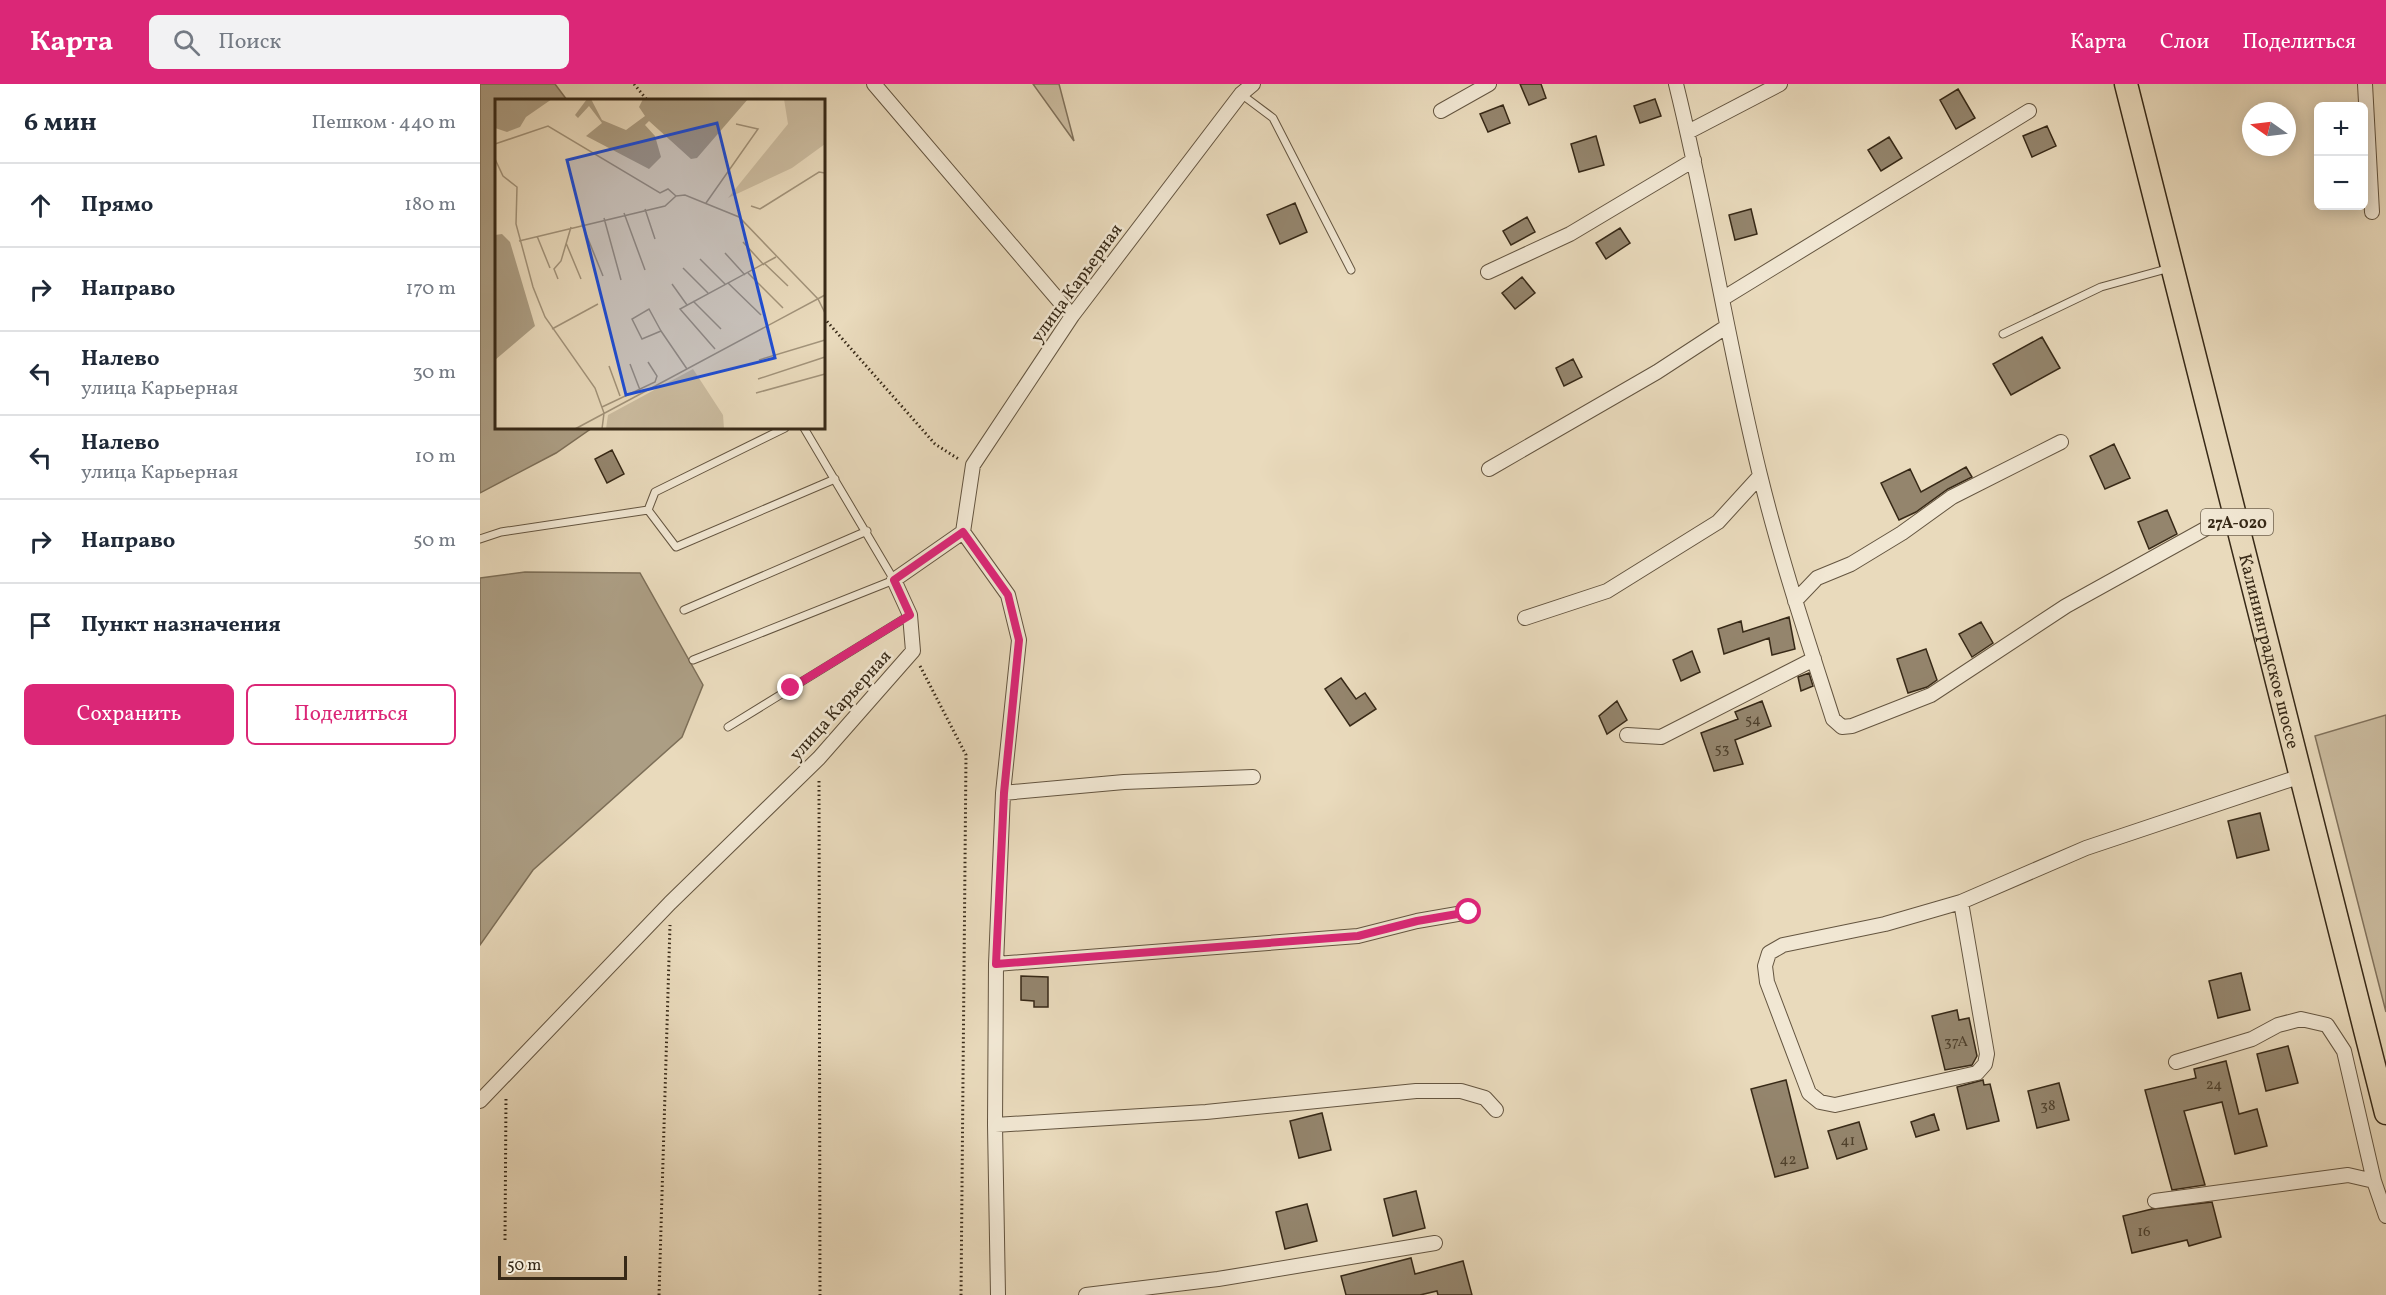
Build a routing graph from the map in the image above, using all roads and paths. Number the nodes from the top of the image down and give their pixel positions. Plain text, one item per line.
1 (634, 84) edge
2 (874, 84) edge
3 (1253, 84) edge
4 (1489, 84) edge
5 (1676, 84) edge
6 (1780, 84) edge
7 (2126, 84) edge
8 (2365, 84) edge
9 (1241, 94) junction
10 (646, 99) edge
11 (1441, 111) dead end
12 (2029, 111) dead end
13 (1688, 132) junction
14 (1694, 160) junction
15 (2372, 212) dead end
16 (2172, 267) junction
17 (1351, 270) dead end
18 (1488, 272) dead end
19 (1722, 299) junction
20 (1072, 316) junction
21 (825, 319) edge
22 (1726, 327) junction
23 (2003, 334) dead end
24 (783, 429) edge
25 (805, 429) edge
26 (2061, 442) dead end
27 (973, 465) junction
28 (1489, 469) dead end
29 (1760, 476) junction
30 (835, 479) junction
31 (648, 510) junction
32 (2205, 528) dead end
33 (867, 531) junction
34 (963, 532) junction
35 (480, 539) edge
36 (894, 580) junction
37 (1795, 601) junction
38 (684, 610) dead end
39 (910, 615) junction
40 (1525, 618) dead end
41 (913, 651) junction
42 (1814, 659) junction
43 (693, 660) dead end
44 (728, 727) dead end
45 (1627, 735) dead end
46 (819, 758) junction
47 (2301, 776) junction
48 (1253, 777) dead end
49 (1004, 793) junction
50 (1960, 902) junction
51 (670, 903) junction
52 (1469, 912) dead end
53 (996, 964) junction
54 (2176, 1062) dead end
55 (506, 1074) junction
56 (480, 1101) edge
57 (1496, 1110) dead end
58 (2386, 1113) edge
59 (995, 1125) junction
60 (2374, 1181) junction
61 (2155, 1201) dead end
62 (2386, 1216) edge
63 (505, 1240) dead end
64 (1435, 1243) dead end
65 (659, 1295) edge
66 (820, 1295) edge
67 (961, 1295) edge
68 (998, 1295) edge
69 (1086, 1295) edge

1 - 10 path
2 - 20 street
3 - 9 street, улица Карьерная
4 - 11 street
5 - 13 street
6 - 13 street
7 - 16 main road, Калининградское шоссе / 27А-020
8 - 15 street
9 - 17 lane
9 - 20 street, улица Карьерная
12 - 19 street
13 - 14 street
14 - 18 street
14 - 19 street
16 - 23 lane
16 - 47 main road, Калининградское шоссе / 27А-020
19 - 22 street
20 - 27 street, улица Карьерная
21 - 27 path
22 - 28 street
22 - 29 street
24 - 31 lane
25 - 30 lane
26 - 37 street
27 - 34 street, улица Карьерная
29 - 37 street
29 - 40 street
30 - 31 lane
30 - 33 lane
31 - 35 lane
32 - 42 street
33 - 36 lane
33 - 38 lane
34 - 36 street
34 - 49 street
36 - 39 street, улица Карьерная
36 - 43 lane
37 - 42 street
39 - 41 street, улица Карьерная
39 - 44 lane
41 - 46 street, улица Карьерная
41 - 67 path
42 - 45 street
46 - 51 street, улица Карьерная
46 - 66 path
47 - 50 street
47 - 58 main road, Калининградское шоссе / 27А-020
48 - 49 street
49 - 53 street
50 - 50 street
51 - 55 street, улица Карьерная
51 - 65 path
52 - 53 street
53 - 59 street
54 - 60 street
55 - 56 street, улица Карьерная
55 - 63 path
57 - 59 street
59 - 68 street
60 - 61 street
60 - 62 street
64 - 69 street

